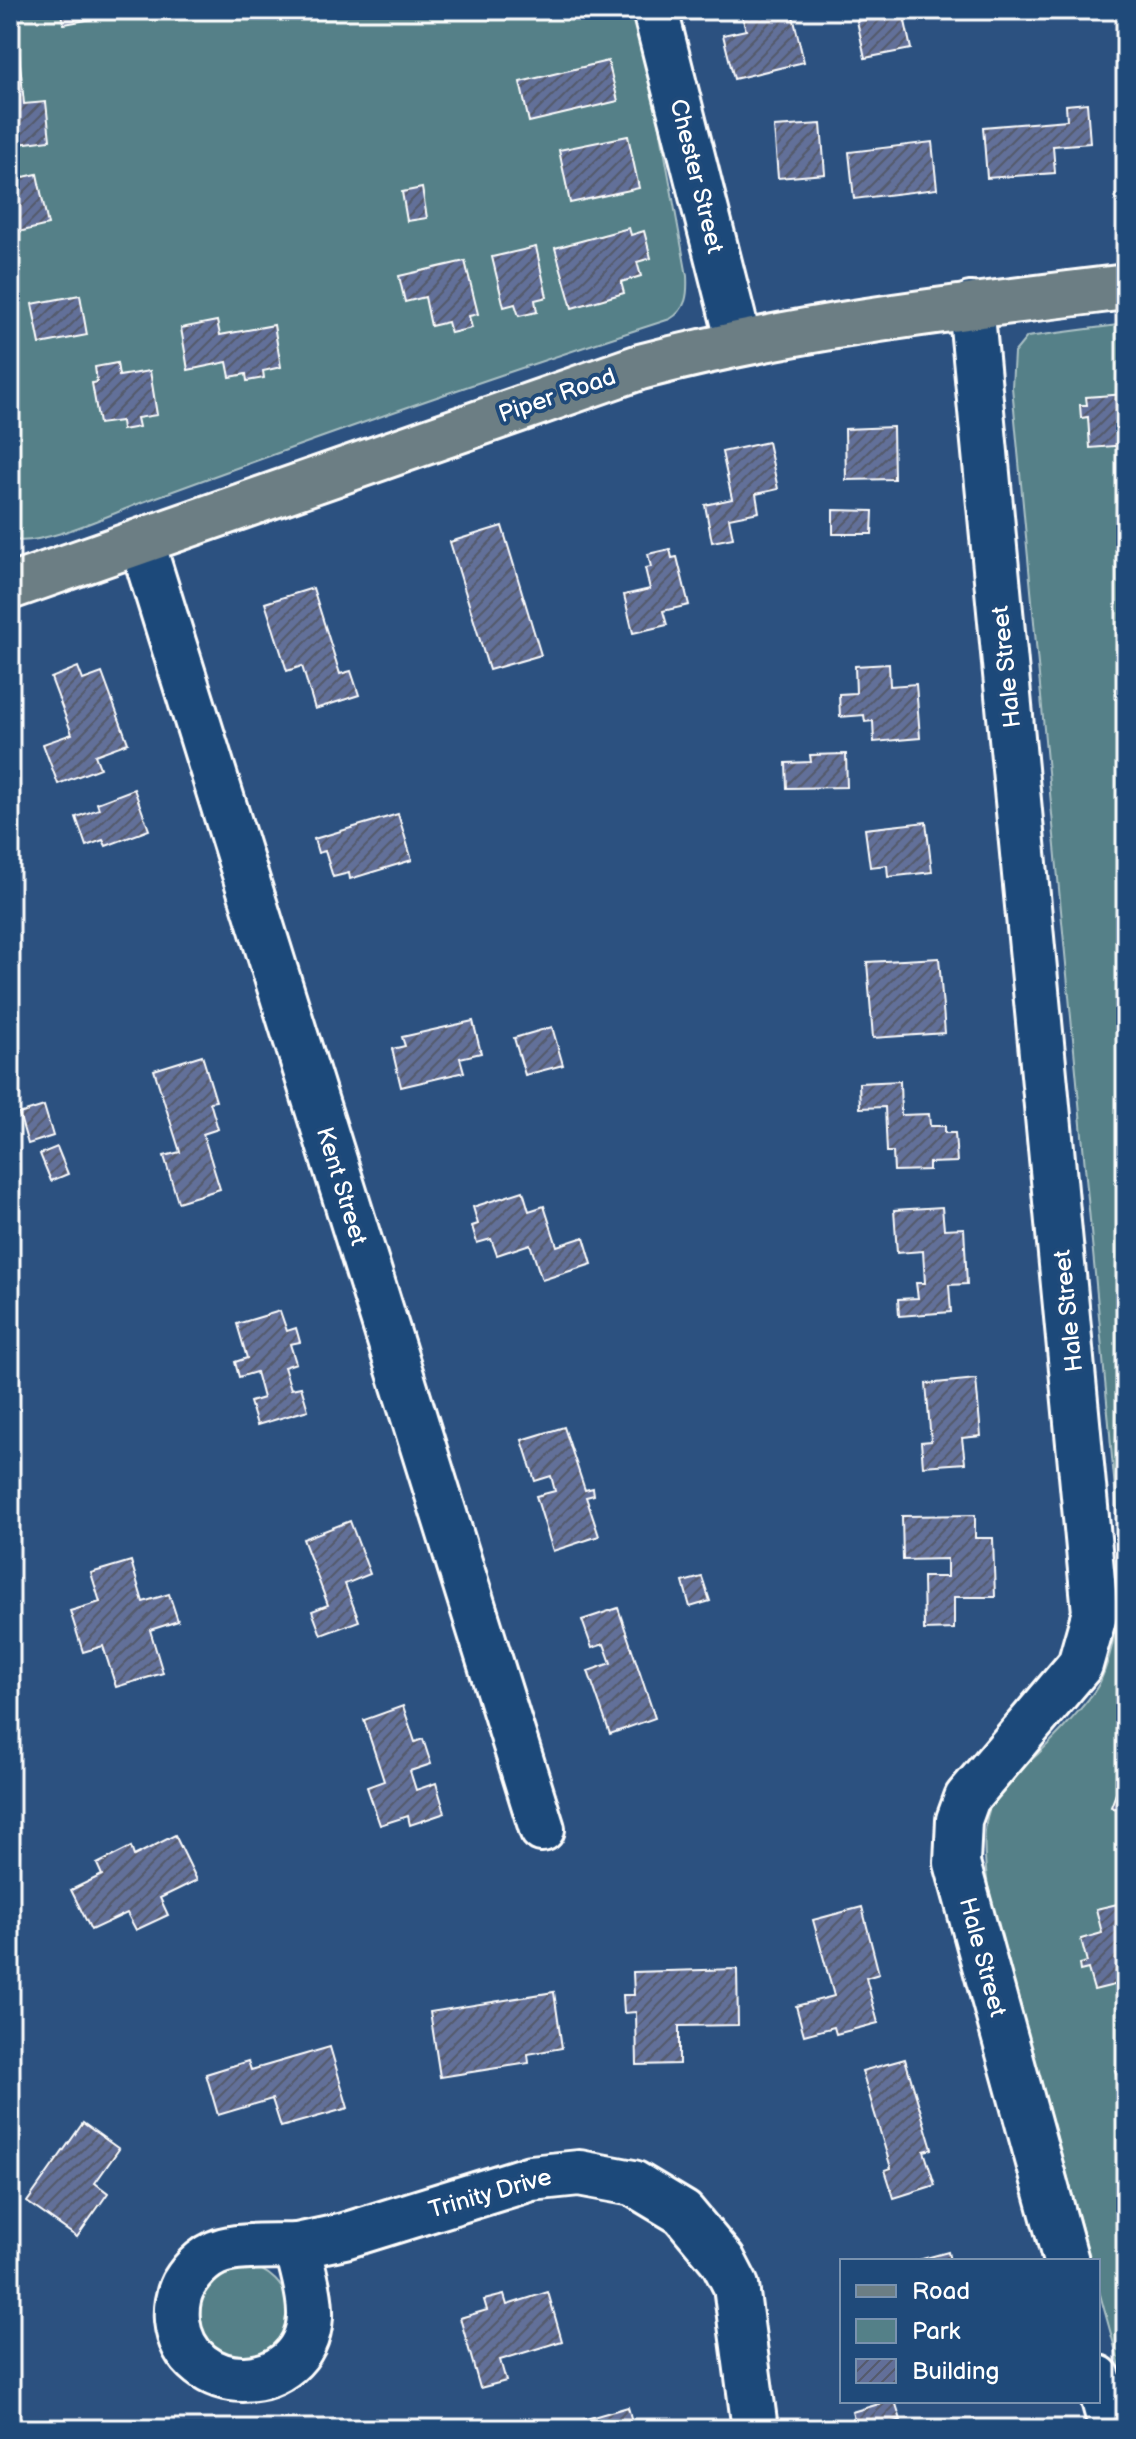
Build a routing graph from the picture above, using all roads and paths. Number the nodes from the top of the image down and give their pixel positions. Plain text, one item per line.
1 (655, 10) edge
2 (1126, 287) edge
3 (971, 305) junction
4 (739, 342) junction
5 (142, 543) junction
6 (10, 587) edge
7 (542, 1829) dead end
8 (297, 2246) dead end
9 (1065, 2259) edge
10 (1100, 2385) edge
11 (755, 2429) edge
12 (1112, 2429) edge

1 - 4 street, Chester Street
2 - 3 main road, Piper Road
3 - 4 main road, Piper Road
3 - 9 street, Hale Street
4 - 5 main road, Piper Road
5 - 6 main road, Piper Road
5 - 7 street, Kent Street
8 - 11 street, Trinity Drive
10 - 12 street

